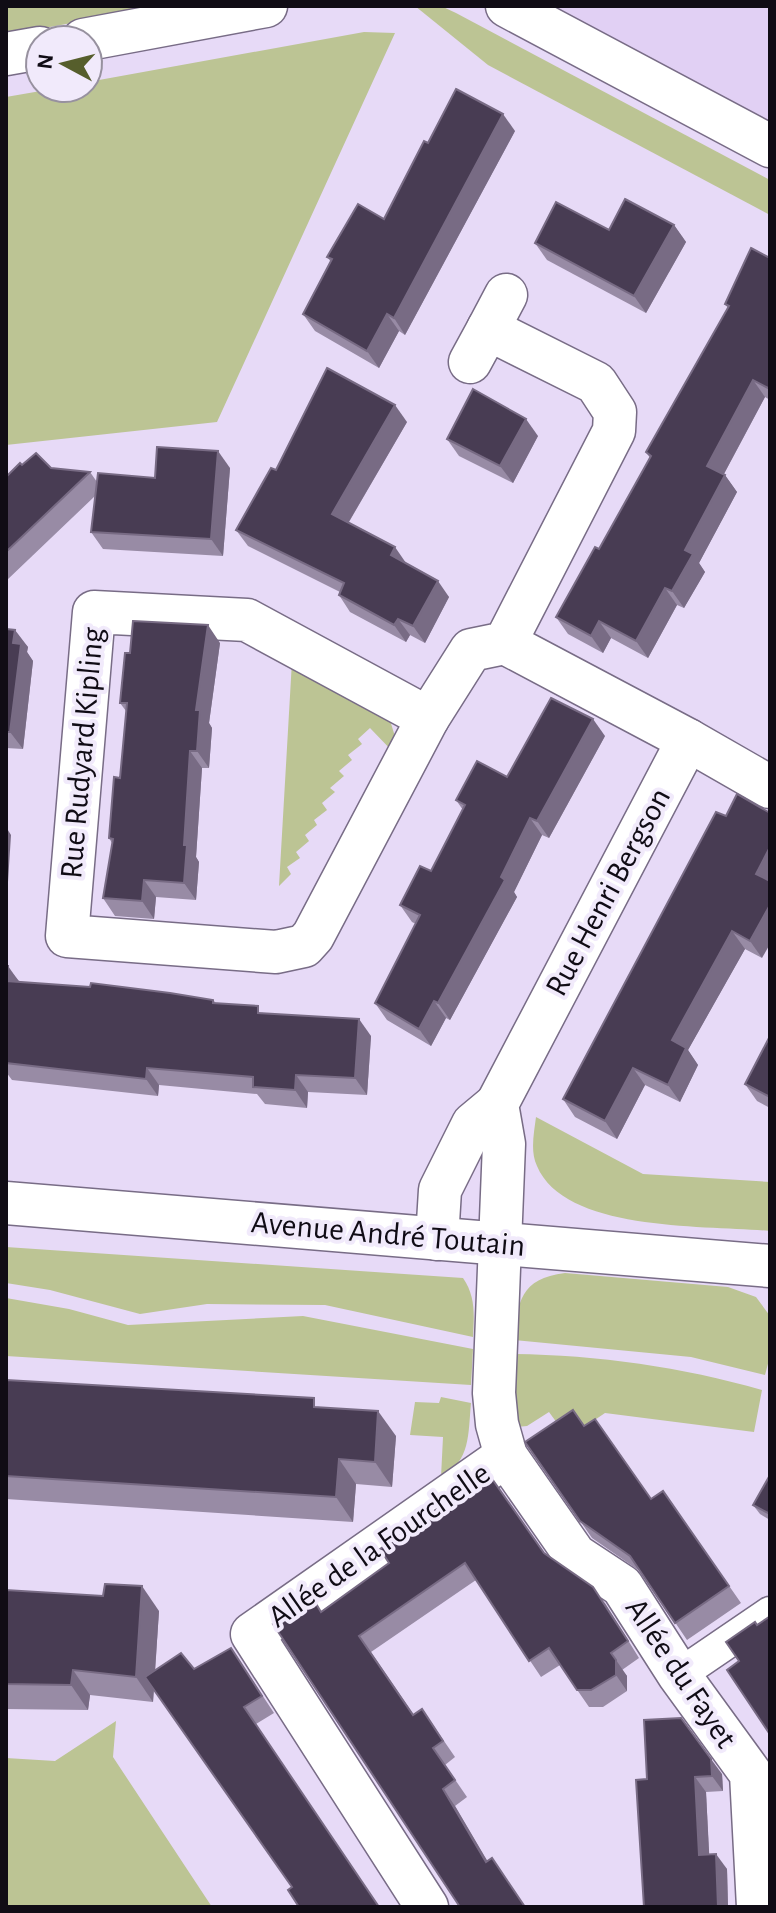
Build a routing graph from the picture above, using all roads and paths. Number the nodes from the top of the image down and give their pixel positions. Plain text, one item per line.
1 (266, 6) edge
2 (507, 6) edge
3 (104, 36) edge
4 (770, 146) edge
5 (488, 329) dead end
6 (505, 643) junction
7 (428, 718) junction
8 (688, 740) junction
9 (770, 787) edge
10 (497, 1104) junction
11 (6, 1203) edge
12 (437, 1239) junction
13 (498, 1244) junction
14 (770, 1266) edge
15 (506, 1456) junction
16 (770, 1613) edge
17 (679, 1675) junction
18 (427, 1907) edge
19 (758, 1907) edge

1 - 3 street
2 - 4 street
5 - 6 street
6 - 7 street
6 - 8 street
7 - 7 street, Rue Rudyard Kipling
8 - 9 street
8 - 10 street, Rue Henri Bergson
10 - 12 street, Rue Henri Bergson
10 - 13 street
11 - 12 street, Avenue André Toutain
12 - 13 street, Avenue André Toutain
13 - 14 street, Avenue André Toutain
13 - 15 street, Allée du Fayet
15 - 17 street, Allée du Fayet
15 - 18 street, Allée de la Fourchelle
16 - 17 street
17 - 19 street, Allée du Fayet

